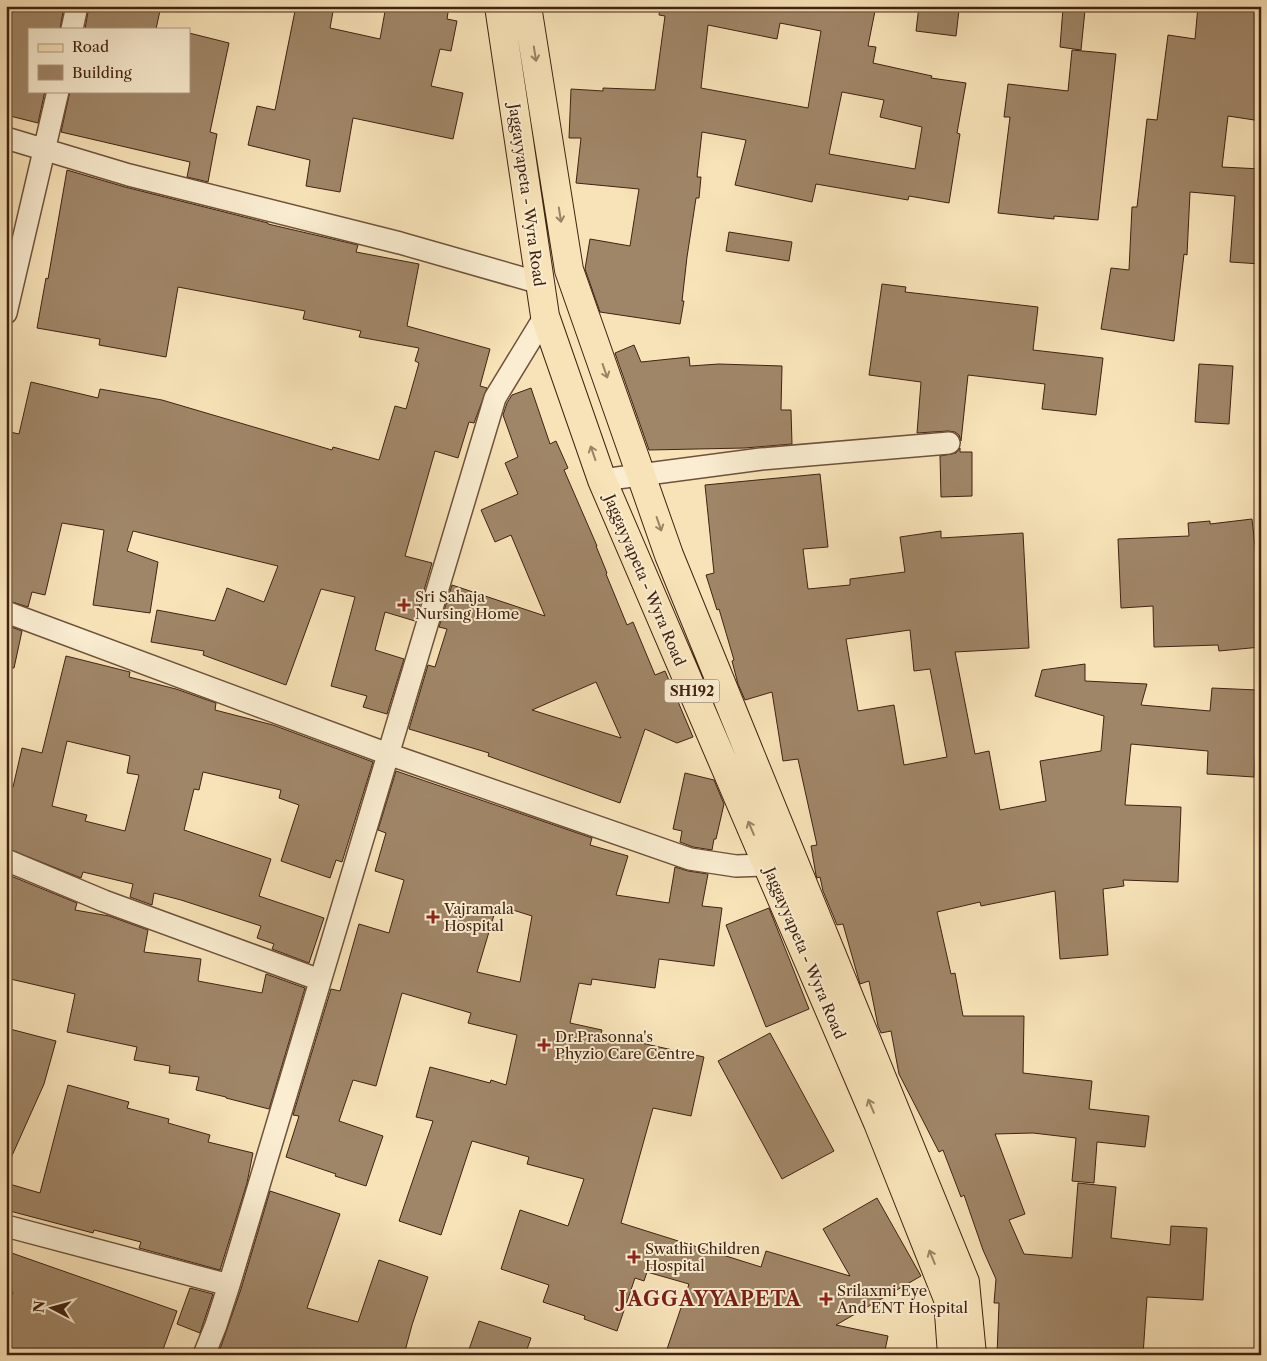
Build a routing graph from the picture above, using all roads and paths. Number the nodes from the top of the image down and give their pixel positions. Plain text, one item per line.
1 (77, 6) edge
2 (499, 6) edge
3 (527, 6) edge
4 (72, 28) edge
5 (58, 92) edge
6 (6, 138) edge
7 (45, 149) junction
8 (540, 283) junction
9 (6, 313) edge
10 (545, 316) junction
11 (949, 443) dead end
12 (641, 475) junction
13 (602, 480) junction
14 (6, 612) edge
15 (388, 754) junction
16 (6, 860) edge
17 (767, 865) junction
18 (320, 980) junction
19 (6, 1226) edge
20 (229, 1285) junction
21 (204, 1355) edge
22 (952, 1355) edge
23 (972, 1355) edge

1 - 4 street
2 - 8 main road, Jaggayyapeta - Wyra Road / SH192
3 -> 12 main road, SH192
5 - 7 street
6 - 7 street
7 - 8 street
7 - 9 street
8 - 10 main road, Jaggayyapeta - Wyra Road / SH192
13 -> 10 main road, Jaggayyapeta - Wyra Road / SH192
10 - 15 street
11 - 12 street
12 - 13 street
12 -> 23 main road, SH192
17 -> 13 main road, Jaggayyapeta - Wyra Road / SH192
14 - 15 street
15 - 17 street
15 - 18 street
16 - 18 street
22 -> 17 main road, Jaggayyapeta - Wyra Road / SH192
18 - 20 street
19 - 20 street
20 - 21 street

